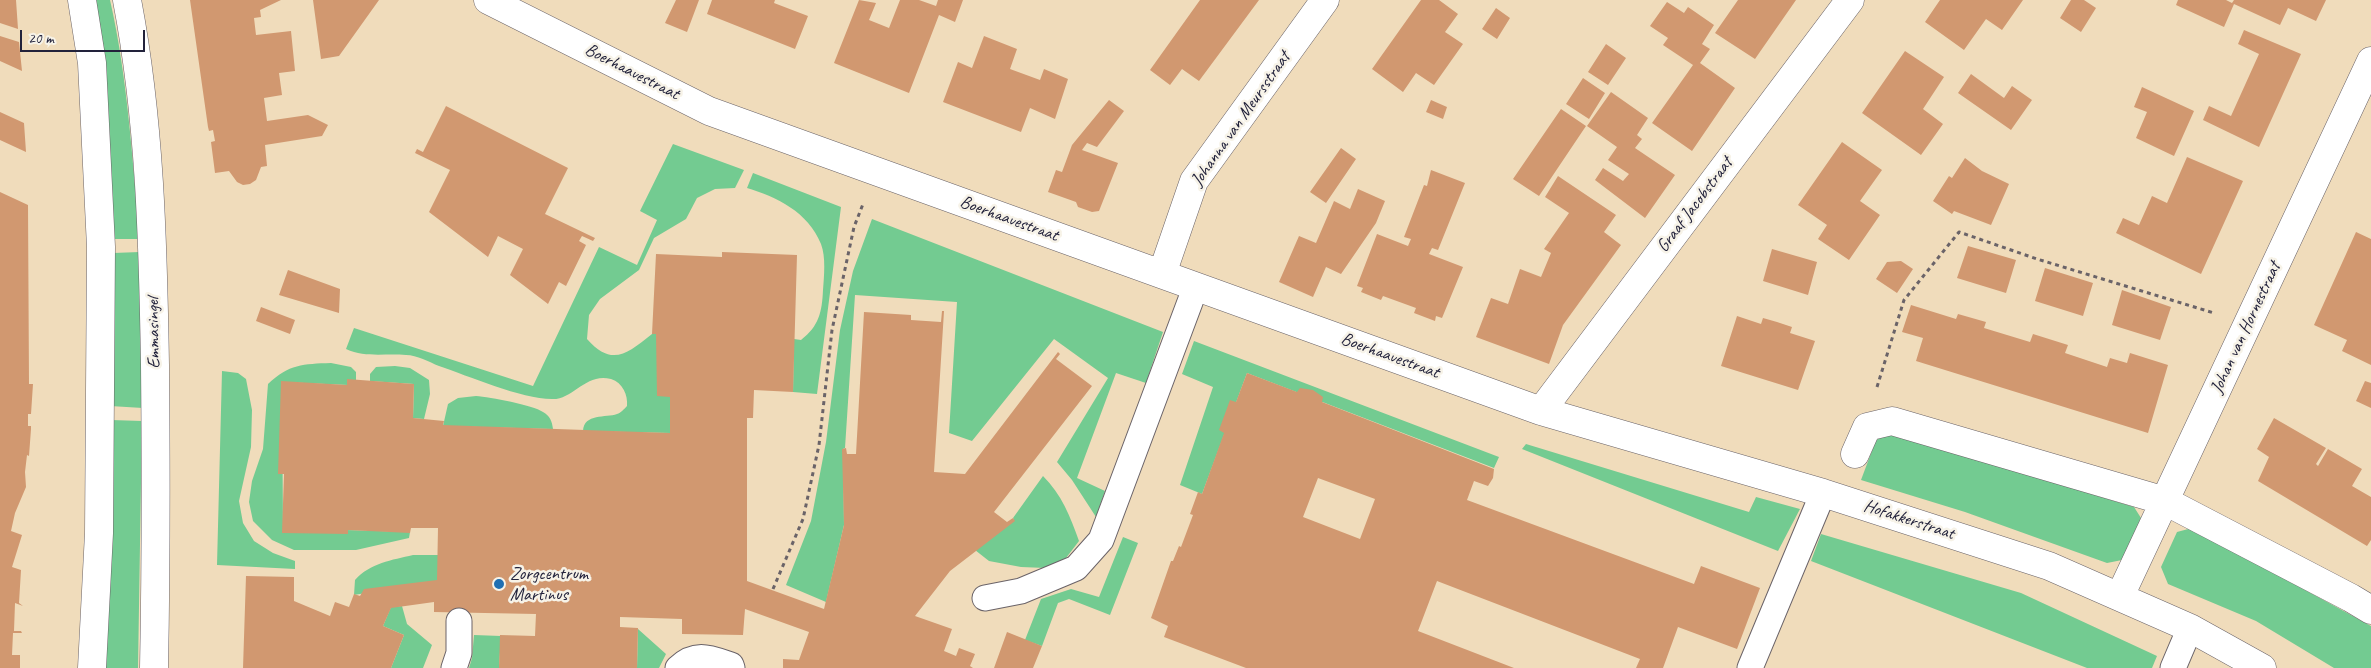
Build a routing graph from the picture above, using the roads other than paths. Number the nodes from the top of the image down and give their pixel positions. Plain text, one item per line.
1 (82, 0) edge
2 (126, 0) edge
3 (488, 0) edge
4 (1325, 0) edge
5 (1850, 0) edge
6 (2371, 60) edge
7 (1162, 274) junction
8 (1196, 286) junction
9 (1540, 411) junction
10 (1855, 454) dead end
11 (1823, 492) junction
12 (2165, 501) junction
13 (2120, 596) junction
14 (985, 598) dead end
15 (2371, 610) edge
16 (459, 621) dead end
17 (2190, 628) junction
18 (92, 668) edge
19 (154, 668) edge
20 (454, 668) edge
21 (678, 668) edge
22 (732, 668) edge
23 (1750, 668) edge
24 (2173, 668) edge
25 (2262, 668) edge

1 - 18 street
2 - 19 street, Emmasingel
3 - 7 street, Boerhaavestraat
4 - 7 street, Johanna van Meursstraat
5 - 9 street, Graaf Jacobstraat
6 - 12 street, Johan van Hornestraat
7 - 8 street, Boerhaavestraat
8 - 9 street, Boerhaavestraat
8 - 14 lane
9 - 11 street, Hofakkerstraat
10 - 12 street
11 - 13 street, Hofakkerstraat
11 - 23 lane
12 - 13 street, Johan van Hornestraat
12 - 15 street
13 - 17 street, Hofakkerstraat
16 - 20 lane
17 - 24 lane
17 - 25 street, Hofakkerstraat
21 - 22 lane

